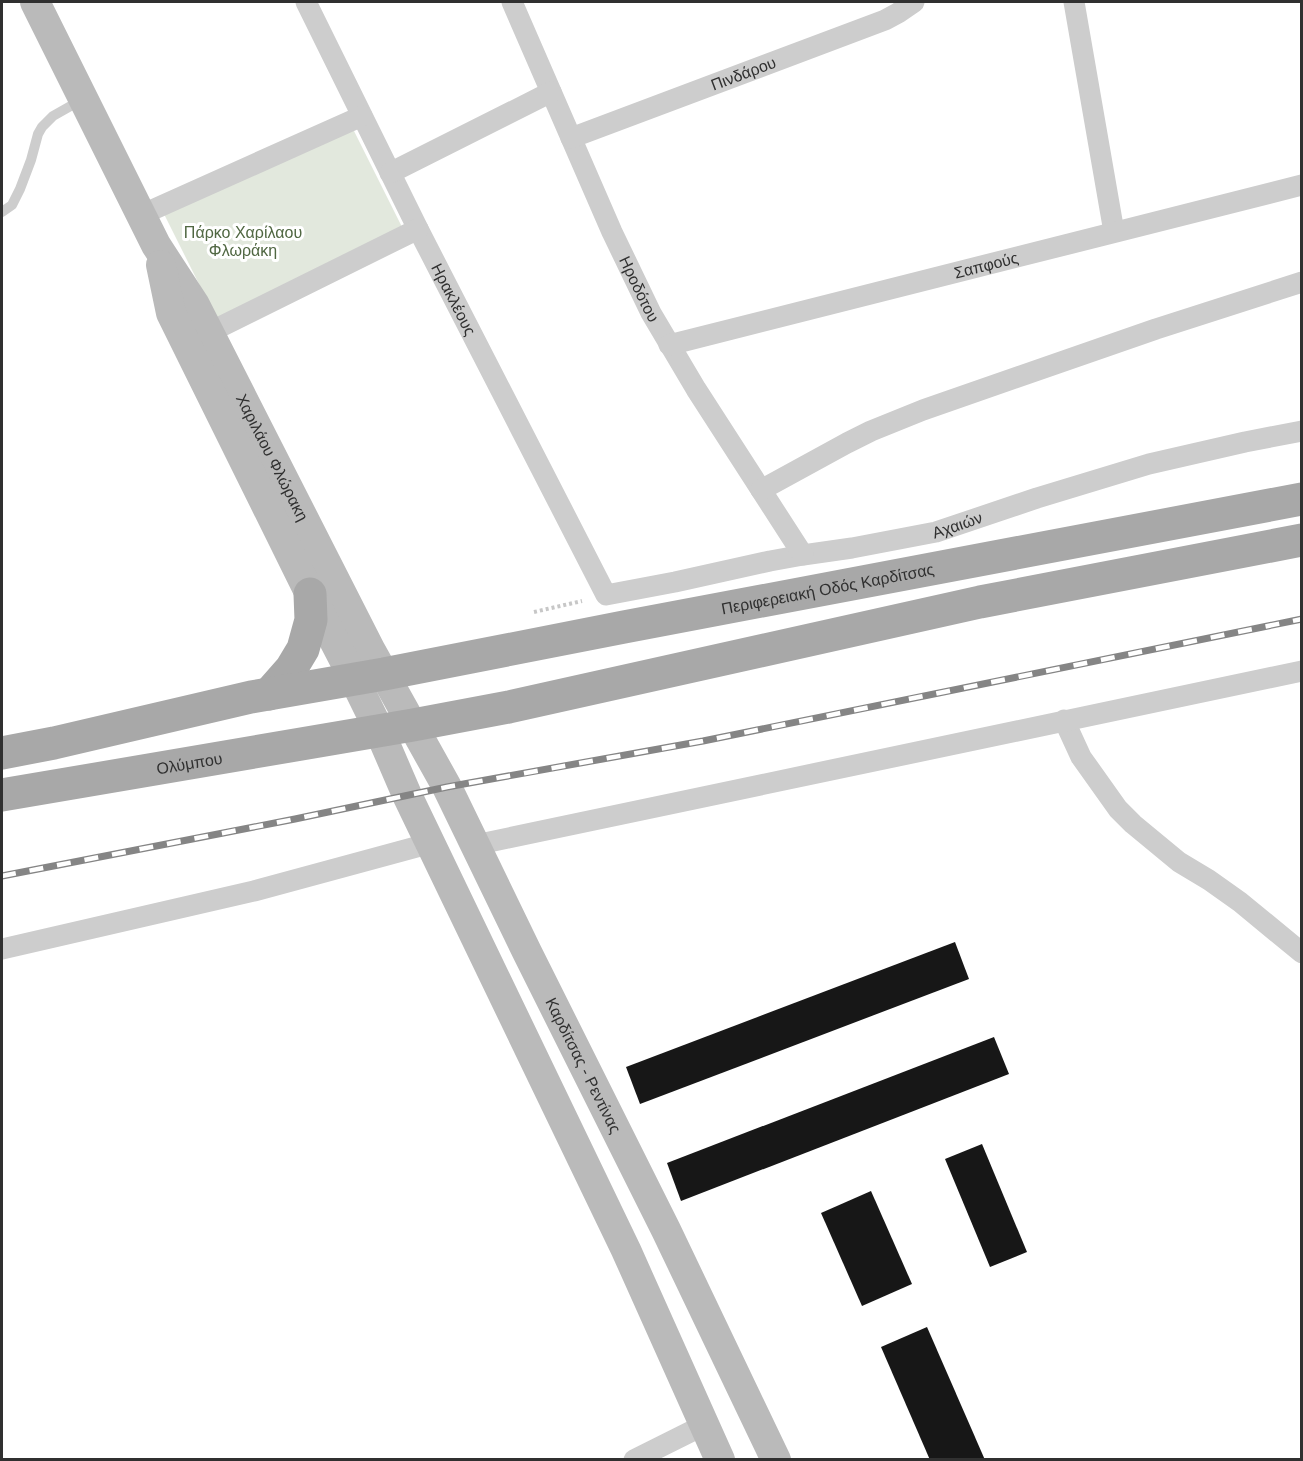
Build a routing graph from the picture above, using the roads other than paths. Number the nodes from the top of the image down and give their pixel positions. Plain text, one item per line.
1 (35, 2) edge
2 (306, 2) edge
3 (512, 2) edge
4 (914, 2) edge
5 (1074, 2) edge
6 (551, 92) junction
7 (83, 98) junction
8 (362, 116) junction
9 (571, 138) junction
10 (390, 173) junction
11 (1302, 185) edge
12 (2, 212) edge
13 (141, 215) junction
14 (418, 229) junction
15 (1114, 232) junction
16 (156, 245) junction
17 (1302, 282) edge
18 (208, 333) junction
19 (669, 345) junction
20 (1302, 431) edge
21 (761, 490) junction
22 (1302, 499) edge
23 (1302, 540) edge
24 (803, 555) junction
25 (310, 594) junction
26 (606, 595) joint
27 (1302, 671) edge
28 (369, 677) junction
29 (269, 694) junction
30 (1064, 720) junction
31 (413, 725) junction
32 (379, 730) junction
33 (2, 740) edge
34 (54, 743) junction
35 (2, 753) edge
36 (2, 795) edge
37 (431, 843) junction
38 (475, 845) junction
39 (2, 949) edge
40 (1302, 953) edge
41 (666, 1230) junction
42 (626, 1250) junction
43 (704, 1425) junction
44 (634, 1460) edge
45 (720, 1460) edge
46 (776, 1460) edge

1 - 7 main road, Χαριλάου Φλώρακη
2 - 8 street, Ηρακλέους
3 - 6 street, Ηροδότου
4 - 9 street, Πινδάρου
5 - 15 street
6 - 9 street, Ηροδότου
6 - 10 street
7 - 12 lane
7 - 13 main road, Χαριλάου Φλώρακη
8 - 10 street, Ηρακλέους
8 - 13 street
9 - 19 street, Ηροδότου
10 - 14 street, Ηρακλέους
11 - 15 street, Σαπφούς
13 - 16 main road, Χαριλάου Φλώρακη
14 - 18 street
14 - 26 street, Ηρακλέους
15 - 19 street, Σαπφούς
16 - 18 main road, Χαριλάου Φλώρακη
16 - 25 main road, Χαριλάου Φλώρακη
17 - 21 street
18 - 28 main road, Χαριλάου Φλώρακη
19 - 21 street, Ηροδότου
20 - 24 street, Αχαιών
21 - 24 street, Ηροδότου
22 - 28 main road, Περιφερειακή Οδός Καρδίτσας
23 - 31 main road
24 - 26 street, Αχαιών
25 - 28 main road, Χαριλάου Φλώρακη
25 - 29 main road
27 - 30 street
28 - 29 main road
28 - 31 main road, Καρδίτσας - Ρεντίνας
28 - 32 main road
29 - 34 main road
30 - 38 street
30 - 40 street
31 - 32 main road
31 - 38 main road, Καρδίτσας - Ρεντίνας
32 - 36 main road, Ολύμπου
32 - 37 main road
33 - 34 street
34 - 35 main road
37 - 39 street
37 - 42 main road
38 - 41 main road, Καρδίτσας - Ρεντίνας
41 - 42 main road
41 - 46 main road, Καρδίτσας - Ρεντίνας
42 - 43 main road
43 - 44 street
43 - 45 main road

